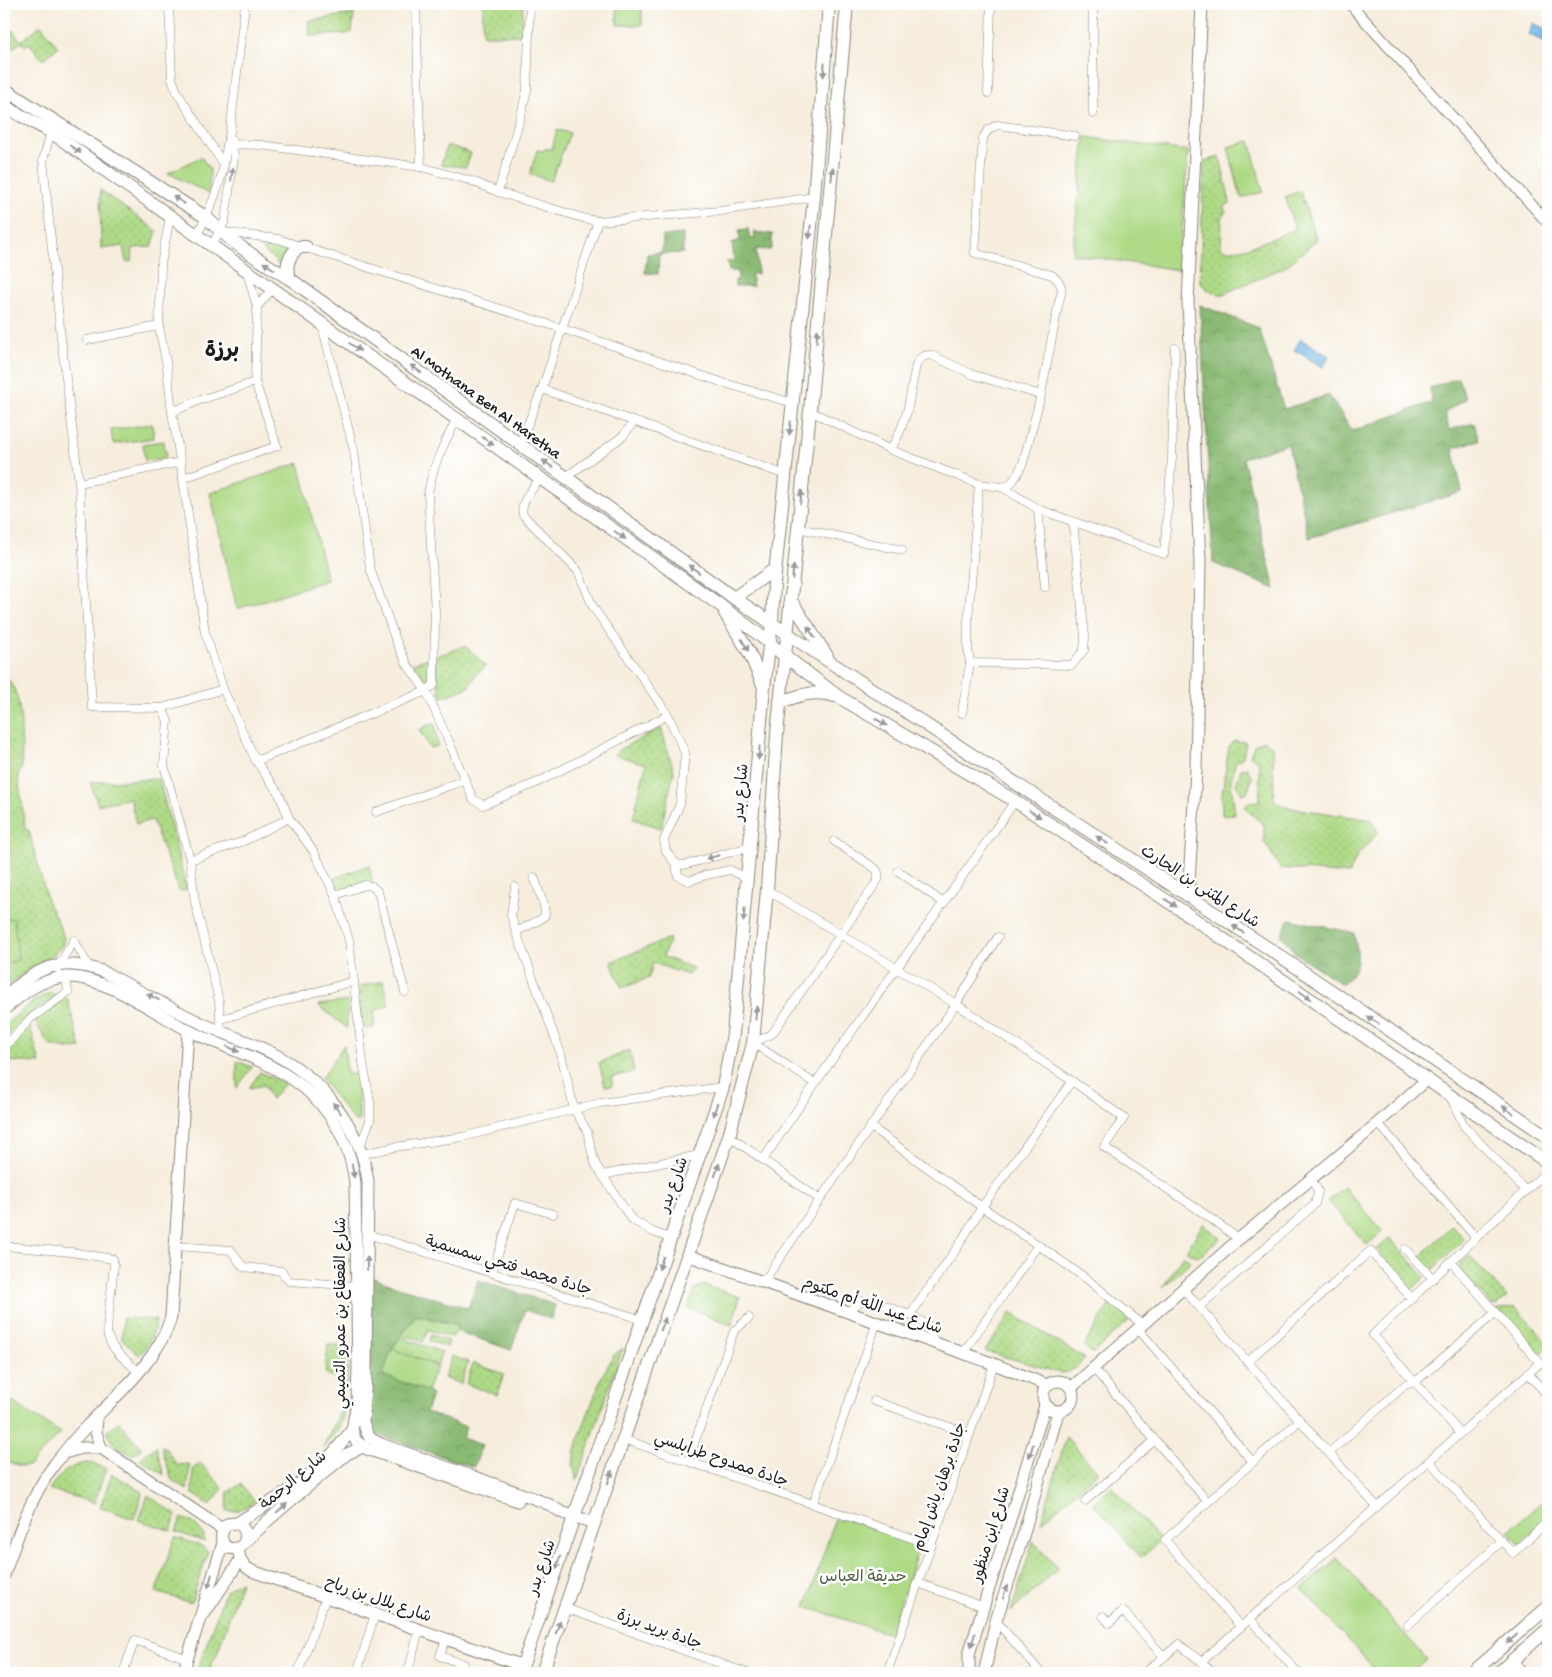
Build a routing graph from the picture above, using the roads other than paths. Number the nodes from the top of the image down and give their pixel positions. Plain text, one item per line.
1 (169, 4) edge
2 (244, 4) edge
3 (416, 4) edge
4 (530, 4) edge
5 (829, 4) edge
6 (847, 4) edge
7 (991, 4) edge
8 (1093, 4) edge
9 (1202, 4) edge
10 (1350, 4) edge
11 (826, 44) junction
12 (844, 44) junction
13 (4, 90) edge
14 (988, 94) dead end
15 (4, 106) edge
16 (1093, 114) dead end
17 (51, 132) junction
18 (1075, 136) dead end
19 (230, 143) junction
20 (224, 165) junction
21 (421, 167) junction
22 (498, 192) junction
23 (814, 197) junction
24 (170, 217) junction
25 (206, 218) junction
26 (598, 221) junction
27 (1548, 223) edge
28 (220, 232) junction
29 (197, 235) junction
30 (212, 245) junction
31 (306, 247) junction
32 (246, 269) junction
33 (290, 279) junction
34 (273, 288) junction
35 (257, 306) junction
36 (322, 323) junction
37 (159, 326) junction
38 (562, 329) junction
39 (87, 340) dead end
40 (1175, 348) dead end
41 (255, 382) junction
42 (542, 389) junction
43 (1041, 395) junction
44 (793, 404) junction
45 (810, 411) junction
46 (172, 412) junction
47 (457, 419) junction
48 (634, 422) junction
49 (520, 444) junction
50 (891, 450) junction
51 (181, 462) junction
52 (786, 475) junction
53 (566, 477) junction
54 (183, 478) junction
55 (540, 478) junction
56 (79, 482) junction
57 (978, 484) junction
58 (1002, 487) junction
59 (1038, 509) junction
60 (1073, 522) junction
61 (798, 528) junction
62 (902, 550) dead end
63 (775, 569) junction
64 (1045, 587) dead end
65 (734, 598) junction
66 (790, 599) junction
67 (721, 606) junction
68 (772, 623) junction
69 (788, 632) junction
70 (770, 643) junction
71 (785, 656) junction
72 (970, 663) junction
73 (833, 664) junction
74 (764, 687) junction
75 (223, 689) junction
76 (426, 691) junction
77 (839, 697) junction
78 (780, 702) junction
79 (162, 708) junction
80 (962, 713) dead end
81 (668, 715) junction
82 (761, 732) junction
83 (777, 734) junction
84 (256, 761) junction
85 (465, 780) junction
86 (1015, 802) junction
87 (376, 812) dead end
88 (289, 818) junction
89 (834, 841) dead end
90 (750, 847) junction
91 (190, 860) junction
92 (676, 864) junction
93 (898, 871) dead end
94 (534, 877) dead end
95 (747, 878) junction
96 (515, 887) dead end
97 (767, 890) junction
98 (335, 895) junction
99 (1188, 896) junction
100 (944, 903) junction
101 (516, 932) junction
102 (840, 935) junction
103 (998, 937) dead end
104 (59, 965) junction
105 (90, 967) junction
106 (897, 968) junction
107 (63, 978) junction
108 (90, 980) junction
109 (354, 981) junction
110 (405, 992) dead end
111 (4, 997) edge
112 (956, 1004) junction
113 (4, 1010) edge
114 (196, 1020) junction
115 (221, 1025) junction
116 (188, 1030) junction
117 (754, 1043) junction
118 (4, 1048) edge
119 (1427, 1079) junction
120 (1072, 1081) junction
121 (814, 1083) junction
122 (723, 1087) junction
123 (1451, 1095) junction
124 (574, 1110) junction
125 (1378, 1123) junction
126 (871, 1127) junction
127 (729, 1136) junction
128 (1548, 1138) edge
129 (361, 1150) junction
130 (699, 1156) junction
131 (762, 1160) junction
132 (1548, 1163) edge
133 (1548, 1170) edge
134 (603, 1175) junction
135 (1311, 1179) junction
136 (1526, 1191) junction
137 (819, 1199) junction
138 (982, 1207) junction
139 (553, 1214) dead end
140 (367, 1234) junction
141 (670, 1238) junction
142 (1476, 1238) junction
143 (1239, 1239) junction
144 (4, 1246) edge
145 (176, 1246) junction
146 (1038, 1246) junction
147 (1405, 1249) dead end
148 (687, 1254) junction
149 (1451, 1262) junction
150 (492, 1273) junction
151 (1433, 1280) junction
152 (763, 1283) junction
153 (358, 1286) junction
154 (1183, 1289) junction
155 (1412, 1299) junction
156 (1199, 1307) junction
157 (847, 1312) junction
158 (1495, 1313) junction
159 (910, 1315) junction
160 (749, 1318) dead end
161 (643, 1320) junction
162 (877, 1322) junction
163 (1141, 1327) junction
164 (933, 1342) junction
165 (963, 1353) junction
166 (1248, 1361) junction
167 (994, 1364) junction
168 (1094, 1369) junction
169 (138, 1371) junction
170 (1528, 1374) junction
171 (1415, 1382) junction
172 (1047, 1386) junction
173 (1071, 1388) junction
174 (1548, 1396) edge
175 (874, 1401) dead end
176 (1045, 1404) junction
177 (1058, 1412) junction
178 (97, 1416) junction
179 (1300, 1420) junction
180 (352, 1430) junction
181 (1460, 1433) junction
182 (970, 1434) junction
183 (366, 1438) junction
184 (623, 1439) junction
185 (1155, 1440) junction
186 (101, 1448) junction
187 (64, 1453) junction
188 (1329, 1453) junction
189 (688, 1461) junction
190 (1430, 1461) junction
191 (1253, 1462) junction
192 (1085, 1501) dead end
193 (1208, 1502) junction
194 (812, 1504) junction
195 (1377, 1507) junction
196 (574, 1517) junction
197 (1548, 1521) edge
198 (237, 1523) junction
199 (594, 1523) junction
200 (222, 1529) junction
201 (1502, 1541) junction
202 (223, 1542) junction
203 (242, 1544) junction
204 (932, 1545) junction
205 (240, 1560) junction
206 (4, 1575) edge
207 (918, 1583) junction
208 (326, 1597) junction
209 (984, 1607) junction
210 (1548, 1607) edge
211 (565, 1608) junction
212 (375, 1614) junction
213 (1103, 1616) dead end
214 (1250, 1619) junction
215 (200, 1621) junction
216 (996, 1621) junction
217 (1408, 1625) dead end
218 (1241, 1627) junction
219 (419, 1629) junction
220 (1548, 1629) edge
221 (446, 1639) junction
222 (1164, 1657) junction
223 (188, 1659) junction
224 (1513, 1660) junction
225 (1202, 1661) junction
226 (521, 1670) edge
227 (123, 1673) edge
228 (183, 1673) edge
229 (298, 1673) edge
230 (357, 1673) edge
231 (408, 1673) edge
232 (462, 1673) edge
233 (542, 1673) edge
234 (747, 1673) edge
235 (888, 1673) edge
236 (969, 1673) edge
237 (984, 1673) edge
238 (1041, 1673) edge
239 (1145, 1673) edge
240 (1213, 1673) edge
241 (1298, 1673) edge
242 (1472, 1673) edge
243 (1498, 1673) edge
244 (1524, 1673) edge

1 - 20 street
2 - 19 street
3 - 21 street
4 - 22 street
5 - 11 main road, شارع بدر
6 - 12 main road
7 - 14 street
8 - 16 street
9 - 99 main road
10 - 27 street
11 - 12 main road
11 -> 23 main road, شارع بدر
45 -> 12 main road
25 -> 13 main road, Al Mothana Ben Al Haretha
15 - 17 main road
17 -> 24 main road
17 - 56 street
18 - 43 street
19 - 20 street
19 - 21 street
28 -> 19 street
20 - 25 street
21 - 22 street
22 - 26 street
23 - 26 street
23 -> 44 main road, شارع بدر
24 - 29 main road
24 - 37 street
25 - 28 main road, Al Mothana Ben Al Haretha
25 - 29 street
26 - 38 street
28 - 30 street
28 - 31 street
33 -> 28 main road, Al Mothana Ben Al Haretha
29 - 30 main road
30 - 32 main road
31 - 33 main road
31 - 38 street
32 - 34 main road
32 - 35 street
49 -> 33 main road, Al Mothana Ben Al Haretha
34 - 35 street
34 - 36 main road
35 - 41 street
36 -> 47 main road
36 - 76 street
37 - 39 street
37 - 46 street
38 - 42 street
38 - 44 street
40 - 60 street
41 - 46 street
41 - 54 street
42 - 48 street
42 - 49 street
43 - 50 street
43 - 58 street
44 - 45 main road
44 -> 52 main road, شارع بدر
45 - 50 street
61 -> 45 main road
46 - 51 street
47 -> 55 main road
47 - 76 street
48 - 52 street
48 - 53 street
53 -> 49 main road, Al Mothana Ben Al Haretha
50 - 57 street
51 - 54 street
51 - 56 street
52 - 63 main road, شارع بدر
65 -> 53 main road, Al Mothana Ben Al Haretha
54 - 75 street
55 -> 67 main road
55 - 81 street
56 - 79 street
57 - 58 street
57 - 72 street
58 - 59 street
59 - 60 street
59 - 64 street
60 - 72 street
61 - 62 street
66 -> 61 main road
63 - 65 main road
63 - 68 main road, شارع بدر
65 - 68 main road, Al Mothana Ben Al Haretha
66 - 69 main road
73 -> 66 main road
67 - 70 main road
67 -> 74 main road
68 - 69 main road, Al Mothana Ben Al Haretha
68 - 70 main road, شارع بدر
69 - 71 main road
69 - 73 main road, شارع المثنى بن الحارث
70 - 71 main road
70 - 74 main road, شارع بدر
71 - 77 main road
71 - 78 main road
72 - 80 street
99 -> 73 main road, شارع المثنى بن الحارث
74 - 82 main road, شارع بدر
75 - 79 street
75 - 84 street
76 - 84 street
76 - 85 street
77 - 78 main road
77 -> 86 main road, شارع المثنى بن الحارث
78 - 83 main road
79 - 91 street
81 - 85 street
81 - 92 street
82 - 83 main road
82 -> 90 main road, شارع بدر
83 - 97 main road
84 - 88 street
85 - 87 street
86 - 100 street
86 -> 119 main road, شارع المثنى بن الحارث
88 - 91 street
88 - 98 street
89 - 102 street
90 -> 92 street
90 - 95 main road, شارع بدر
91 - 115 street
92 - 95 street
93 - 100 street
94 - 101 street
95 -> 122 main road, شارع بدر
96 - 101 street
97 - 102 street
117 -> 97 main road
98 - 109 street
98 - 110 street
128 -> 99 main road, شارع المثنى بن الحارث
100 - 106 street
101 - 124 street
102 - 106 street
102 - 117 street
103 - 112 street
104 - 105 main road, شارع القعقاع بن عمرو التميمي
104 - 105 street
104 - 107 street
104 - 111 main road, شارع القعقاع بن عمرو التميمي
105 - 108 street
114 -> 105 main road, شارع القعقاع بن عمرو التميمي
106 - 112 street
106 - 121 street
107 - 108 main road, شارع القعقاع بن عمرو التميمي
107 - 113 main road
107 - 118 street
108 - 116 main road, شارع القعقاع بن عمرو التميمي
109 - 115 street
109 - 129 street
112 - 120 street
112 - 126 street
114 - 115 main road, شارع القعقاع بن عمرو التميمي
114 - 116 main road
129 -> 115 main road, شارع القعقاع بن عمرو التميمي
116 - 145 main road
116 -> 153 main road, شارع القعقاع بن عمرو التميمي
117 - 121 street
117 - 127 main road
119 - 123 main road, شارع المثنى بن الحارث
119 - 125 main road
120 - 138 street
120 - 143 street
121 - 131 street
122 - 124 street
122 -> 130 main road, شارع بدر
123 - 132 main road, شارع المثنى بن الحارث
123 - 136 street
124 - 129 street
124 - 134 street
125 - 135 main road
125 - 142 street
126 - 137 street
126 - 138 street
127 - 131 street
148 -> 127 main road
129 - 140 main road, شارع القعقاع بن عمرو التميمي
130 - 134 street
130 - 141 main road, شارع بدر
131 - 137 street
133 - 136 street
134 - 141 street
135 - 143 main road
135 - 156 street
136 - 142 street
137 - 152 street
138 - 146 street
138 - 159 street
139 - 150 street
140 - 150 street, جادة محمد فتحي سمسمية
183 -> 140 main road, شارع القعقاع بن عمرو التميمي
141 -> 161 main road, شارع بدر
142 - 149 street
143 - 154 main road
144 - 169 street
145 - 153 street
145 - 169 main road
146 - 163 street
146 - 165 street
147 - 151 street
148 - 152 main road, شارع عبد اللّه أم مكتوم
184 -> 148 main road
149 - 151 street
149 - 158 street
150 - 161 street, جادة محمد فتحي سمسمية
151 - 155 street
152 - 157 main road, شارع عبد اللّه أم مكتوم
153 - 180 main road, شارع القعقاع بن عمرو التميمي
154 - 156 street
154 - 163 main road
155 - 166 street
155 - 171 street
156 - 166 street
157 - 159 street
157 - 162 main road, شارع عبد اللّه أم مكتوم
158 - 170 street
158 - 171 street
159 - 164 street
160 - 189 street
161 - 196 main road, شارع بدر
162 - 164 main road, شارع عبد اللّه أم مكتوم
162 - 194 street
163 - 168 main road
163 - 191 street
164 - 165 main road, شارع عبد اللّه أم مكتوم
165 - 167 main road, شارع عبد اللّه أم مكتوم
166 - 179 street
167 - 172 main road, شارع عبد اللّه أم مكتوم
167 - 182 street, جادة برهان باش إمام
168 - 173 main road
168 - 185 street
169 - 178 main road
170 - 174 street
170 - 181 street
171 - 181 street
171 - 188 street
172 - 173 main road
172 - 176 main road
173 - 177 main road
175 - 182 street
176 - 177 main road
176 -> 209 main road, شارع ابن منظور
216 -> 177 main road, شارع ابن منظور
178 - 186 main road
178 - 187 main road
179 - 188 street
179 - 191 street
180 - 183 main road
180 - 183 main road, شارع القعقاع بن عمرو التميمي
180 - 198 main road, شارع الرحمة
181 - 190 street
182 - 204 street, جادة برهان باش إمام
183 - 196 main road
203 -> 183 main road, شارع الرحمة
184 - 189 street, جادة ممدوح طرابلسي
199 -> 184 main road
185 - 192 street
185 - 193 street
186 - 187 main road
186 - 200 main road
187 - 206 main road
188 - 195 street
189 - 194 street, جادة ممدوح طرابلسي
190 - 195 street
190 - 201 street
191 - 193 street
193 - 218 street
194 - 204 street, جادة ممدوح طرابلسي
195 - 214 street
196 - 199 main road
196 -> 226 main road, شارع بدر
197 - 201 street
198 - 200 main road
198 - 203 main road
199 - 211 main road
200 - 202 main road
201 - 217 street
202 - 203 main road
202 -> 215 main road
203 - 205 main road
204 - 207 street, جادة برهان باش إمام
205 - 208 main road, شارع بلال بن رباح
205 - 215 main road
207 - 209 street
207 - 235 street, جادة برهان باش إمام
208 - 212 main road, شارع بلال بن رباح
208 - 229 street
209 -> 236 main road, شارع ابن منظور
210 -> 242 main road
233 -> 211 main road
211 - 234 street, جادة بريد برزة
212 - 219 main road, شارع بلال بن رباح
212 - 230 street
213 - 222 street
214 - 218 street
214 - 241 street
215 - 223 main road
216 - 237 main road, شارع ابن منظور
216 - 238 street
218 - 225 street
219 - 221 main road, شارع بلال بن رباح
219 - 231 street
220 - 224 main road
221 - 226 main road, شارع بلال بن رباح
221 - 232 street
222 - 225 street
222 - 239 street
223 - 227 street
223 - 228 main road
224 - 243 main road
224 - 244 street
225 - 240 street

